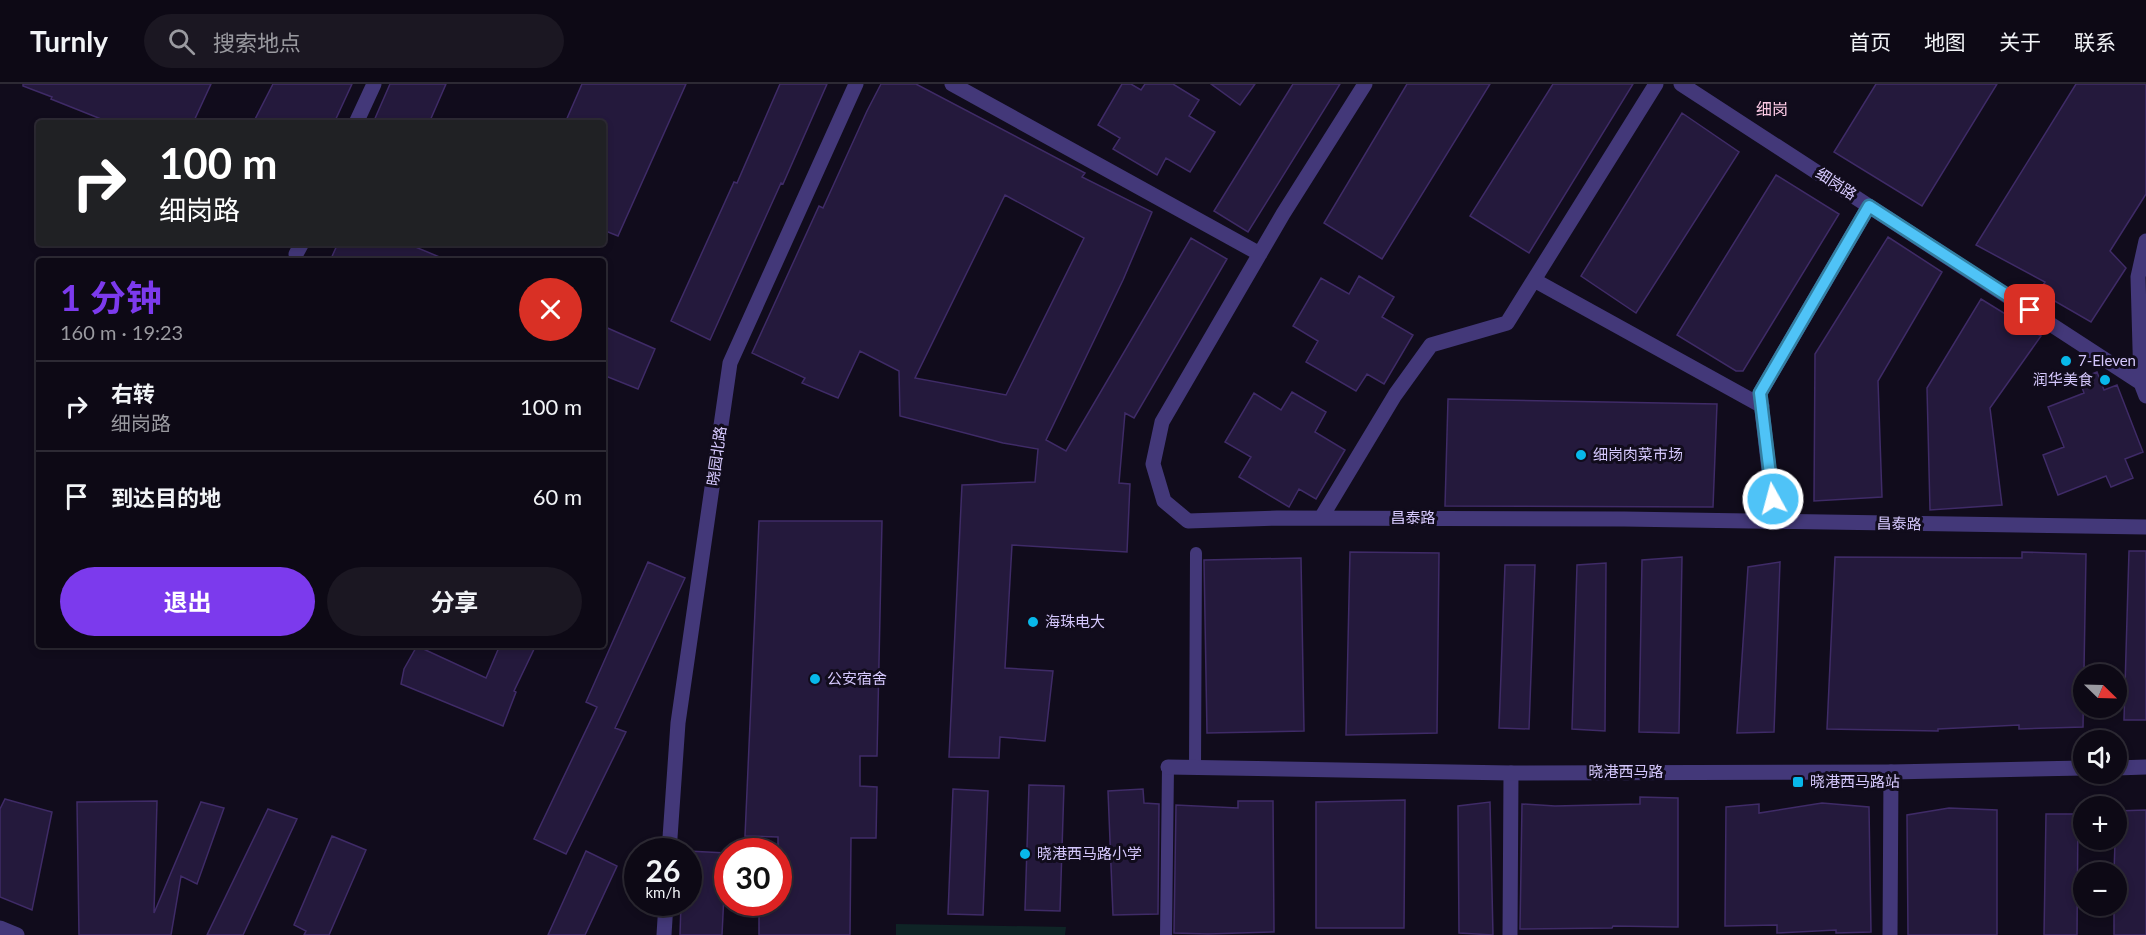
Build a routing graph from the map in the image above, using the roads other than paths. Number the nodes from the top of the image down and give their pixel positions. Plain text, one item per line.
1 (374, 84) edge
2 (856, 84) edge
3 (952, 84) edge
4 (1365, 84) edge
5 (1656, 84) edge
6 (1681, 84) edge
7 (357, 120) edge
8 (1869, 206) junction
9 (2146, 241) edge
10 (1260, 254) junction
11 (1534, 280) junction
12 (2143, 389) edge
13 (1762, 406) junction
14 (1321, 518) junction
15 (1775, 522) junction
16 (2146, 528) edge
17 (1196, 553) dead end
18 (1168, 767) joint
19 (1195, 767) junction
20 (2146, 767) edge
21 (2073, 768) edge
22 (2127, 768) edge
23 (1891, 772) junction
24 (1511, 773) junction
25 (670, 838) edge
26 (665, 916) edge
27 (0, 928) edge
28 (17, 935) edge
29 (664, 935) edge
30 (1166, 935) edge
31 (1510, 935) edge
32 (1890, 935) edge

1 - 7 street
2 - 25 street, 晓园北路
3 - 10 street
4 - 10 street, 昌泰路
5 - 11 street
6 - 8 street, 细岗路
8 - 12 street, 细岗路
8 - 13 street
9 - 12 street
10 - 14 street, 昌泰路
11 - 13 street
11 - 14 street
13 - 15 street
14 - 15 street, 昌泰路
15 - 16 street, 昌泰路
17 - 19 lane
18 - 19 street, 晓港西马路
18 - 30 lane
19 - 24 street, 晓港西马路
20 - 22 street
21 - 23 street, 晓港西马路
23 - 24 street, 晓港西马路
23 - 32 street
24 - 31 street
26 - 29 street
27 - 28 street

